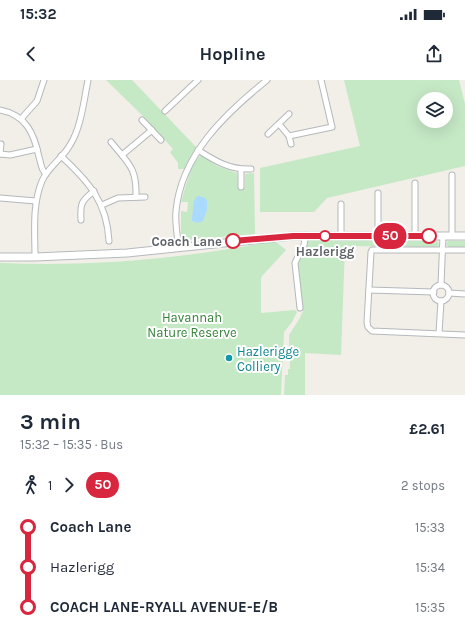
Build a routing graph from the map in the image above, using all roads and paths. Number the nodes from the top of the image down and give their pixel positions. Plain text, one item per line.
1 (44, 80) edge
2 (88, 80) edge
3 (198, 80) edge
4 (267, 80) edge
5 (321, 80) edge
6 (0, 110) edge
7 (165, 111) dead end
8 (289, 114) dead end
9 (21, 119) junction
10 (142, 120) dead end
11 (279, 124) junction
12 (152, 130) junction
13 (268, 134) dead end
14 (289, 136) junction
15 (161, 140) dead end
16 (111, 142) dead end
17 (1, 144) edge
18 (291, 144) dead end
19 (38, 149) junction
20 (198, 150) junction
21 (0, 154) edge
22 (122, 155) junction
23 (62, 156) junction
24 (251, 168) dead end
25 (241, 169) junction
26 (46, 174) junction
27 (452, 175) dead end
28 (415, 183) dead end
29 (241, 187) dead end
30 (94, 191) junction
31 (378, 193) dead end
32 (145, 196) dead end
33 (136, 197) junction
34 (0, 198) edge
35 (36, 201) junction
36 (341, 204) dead end
37 (102, 205) junction
38 (81, 220) dead end
39 (304, 235) junction
40 (341, 236) junction
41 (378, 236) junction
42 (415, 236) junction
43 (443, 236) junction
44 (452, 236) junction
45 (465, 236) edge
46 (109, 241) dead end
47 (179, 248) junction
48 (443, 250) junction
49 (465, 250) edge
50 (0, 257) edge
51 (35, 257) junction
52 (441, 285) junction
53 (369, 290) junction
54 (434, 292) junction
55 (449, 293) junction
56 (465, 294) edge
57 (440, 301) junction
58 (300, 308) dead end
59 (439, 333) junction
60 (465, 334) edge

1 - 9 street
2 - 23 street
3 - 7 street
4 - 20 street
5 - 14 street
6 - 9 street
8 - 11 street
9 - 19 street
10 - 12 street
11 - 13 street
11 - 14 street
12 - 15 street
12 - 22 street
14 - 18 street
16 - 22 street
17 - 21 street
19 - 21 street
19 - 26 street
20 - 25 street
20 - 47 street
22 - 33 street
23 - 26 street
23 - 30 street
24 - 25 street
25 - 29 street
26 - 35 street
27 - 44 street
28 - 42 street
30 - 37 street
30 - 38 street
31 - 41 street
32 - 33 street
33 - 37 street
34 - 35 street
35 - 51 street
36 - 40 street
37 - 46 street
39 - 40 street
39 - 47 street
39 - 58 street
40 - 41 street
41 - 42 street
42 - 43 street
43 - 44 street
43 - 48 street
44 - 45 street
47 - 51 street
48 - 49 street
48 - 52 street
48 - 53 street
50 - 51 street
52 - 54 street
52 - 55 street
53 - 54 street
53 - 59 street
54 - 57 street
55 - 56 street
55 - 57 street
57 - 59 street
59 - 60 street

